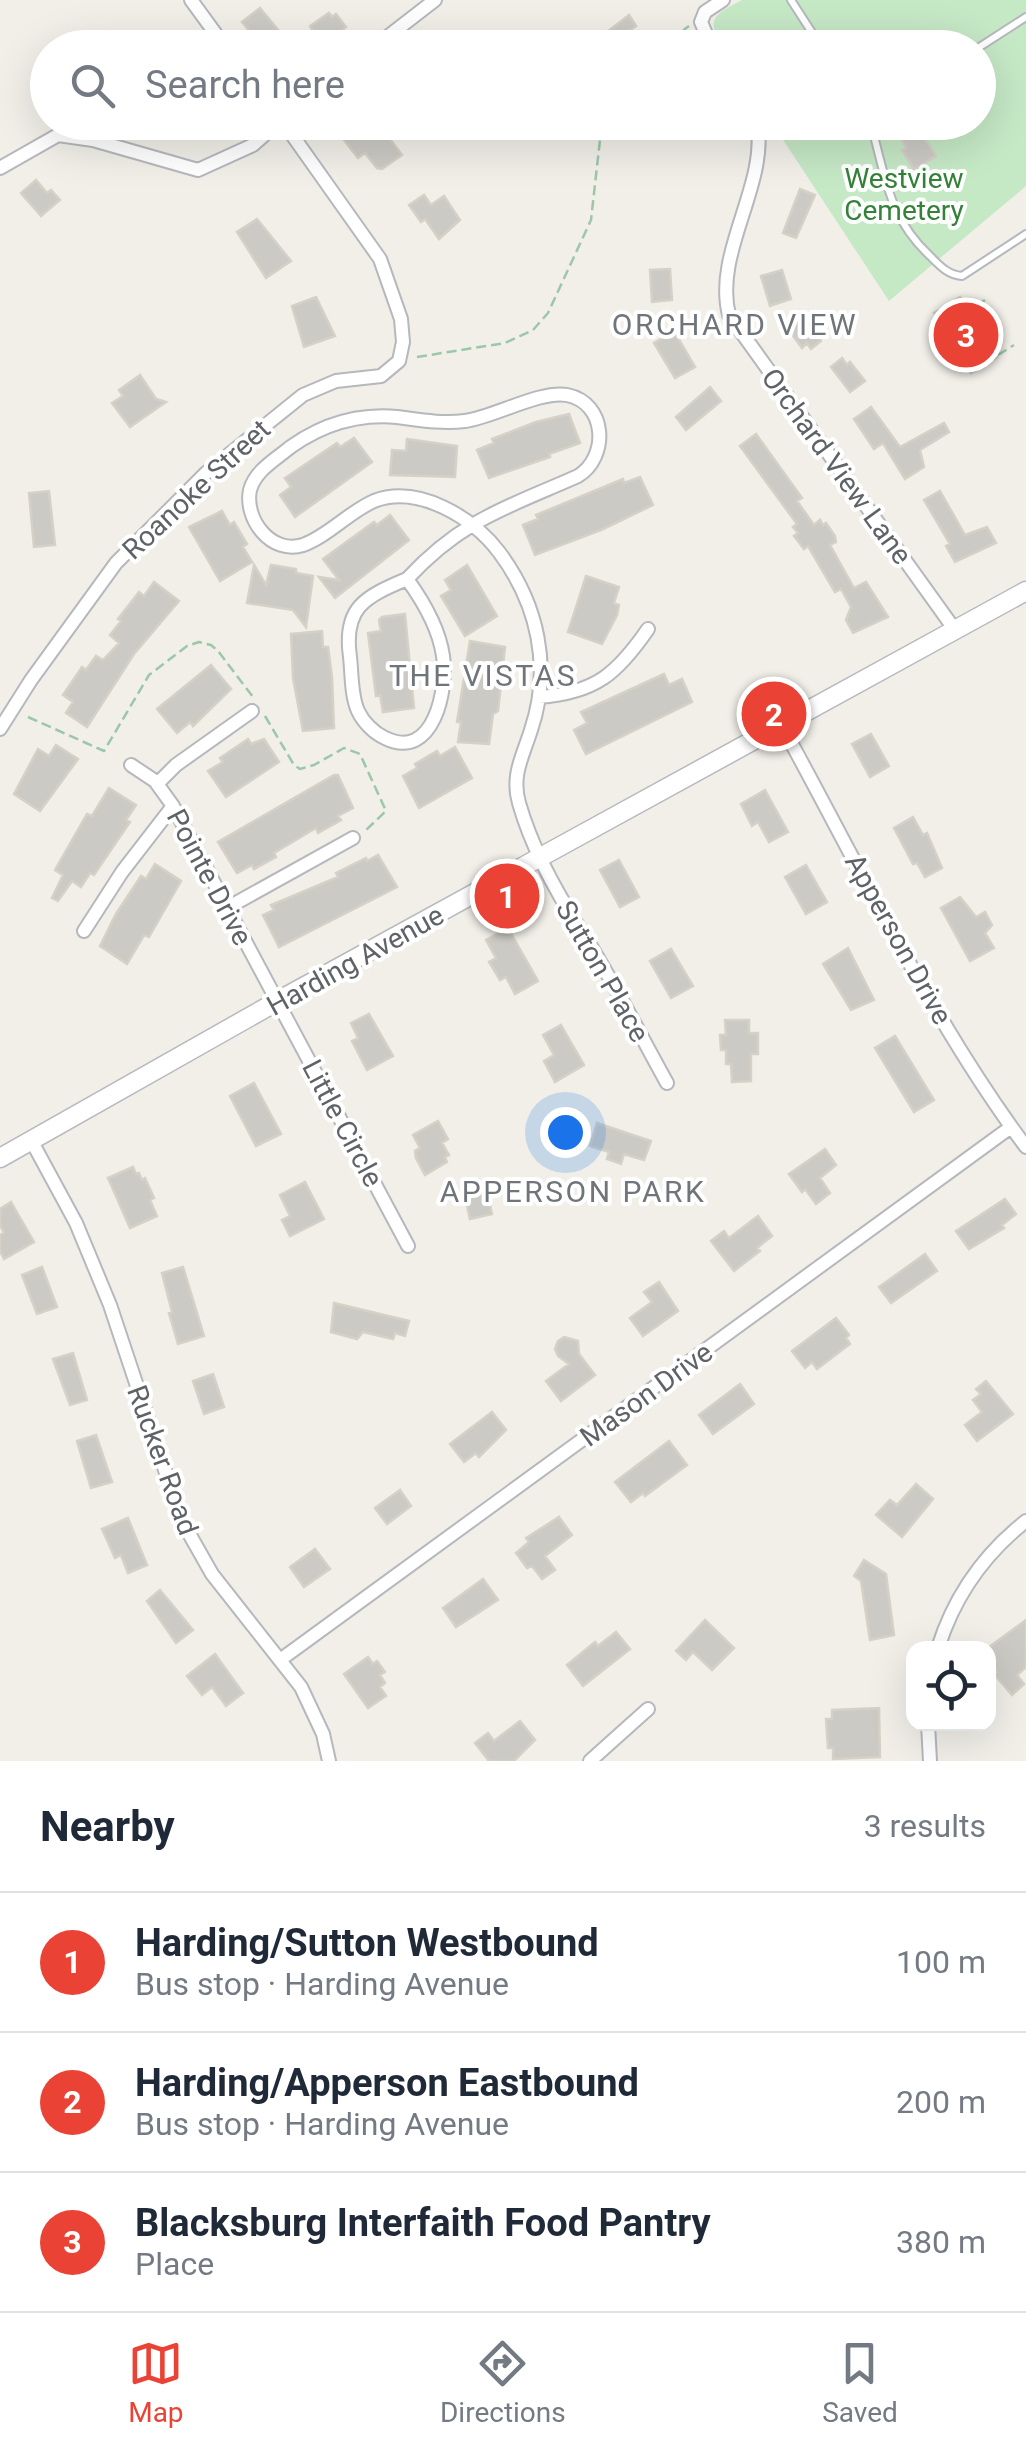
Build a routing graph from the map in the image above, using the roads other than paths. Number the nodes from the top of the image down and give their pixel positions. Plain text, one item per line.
1 (191, 0) edge
2 (435, 0) edge
3 (724, 0) edge
4 (791, 0) edge
5 (1026, 18) edge
6 (213, 30) edge
7 (396, 30) edge
8 (702, 30) edge
9 (810, 30) edge
10 (996, 37) edge
11 (49, 140) edge
12 (93, 140) edge
13 (257, 140) edge
14 (294, 140) edge
15 (758, 140) edge
16 (874, 140) edge
17 (0, 168) edge
18 (1026, 234) edge
19 (471, 523) junction
20 (406, 579) junction
21 (1026, 591) edge
22 (648, 629) dead end
23 (956, 630) junction
24 (539, 698) junction
25 (252, 710) dead end
26 (2, 720) edge
27 (782, 726) junction
28 (131, 764) dead end
29 (157, 784) junction
30 (173, 806) junction
31 (353, 838) dead end
32 (540, 859) junction
33 (226, 908) junction
34 (84, 932) dead end
35 (276, 1002) junction
36 (667, 1083) dead end
37 (1011, 1127) junction
38 (31, 1140) junction
39 (1026, 1147) edge
40 (0, 1158) edge
41 (408, 1246) dead end
42 (1026, 1521) edge
43 (941, 1641) edge
44 (280, 1660) junction
45 (648, 1709) dead end
46 (928, 1731) edge
47 (329, 1761) edge
48 (590, 1761) edge
49 (930, 1761) edge

1 - 6 street
2 - 7 street
3 - 8 street
4 - 9 lane
5 - 10 lane
11 - 17 street
12 - 13 street
14 - 26 street, Roanoke Street
15 - 23 street, Orchard View Lane
16 - 18 lane
19 - 19 street
19 - 20 street
19 - 24 street, Sutton Place
20 - 20 street
21 - 23 main road, Harding Avenue
22 - 24 street
23 - 27 main road, Harding Avenue
24 - 32 street, Sutton Place
25 - 29 street
27 - 32 main road, Harding Avenue
27 - 37 street, Apperson Drive
28 - 29 street, Pointe Drive
29 - 30 street, Pointe Drive
30 - 33 street, Pointe Drive
30 - 34 street
31 - 33 street
32 - 35 main road, Harding Avenue
32 - 36 street, Sutton Place
33 - 35 street, Pointe Drive
35 - 38 main road, Harding Avenue
35 - 41 street, Little Circle
37 - 39 street, Apperson Drive
37 - 44 street, Mason Drive
38 - 40 main road, Harding Avenue
38 - 44 street, Rucker Road
42 - 43 street
44 - 47 street, Rucker Road
45 - 48 street
46 - 49 street

